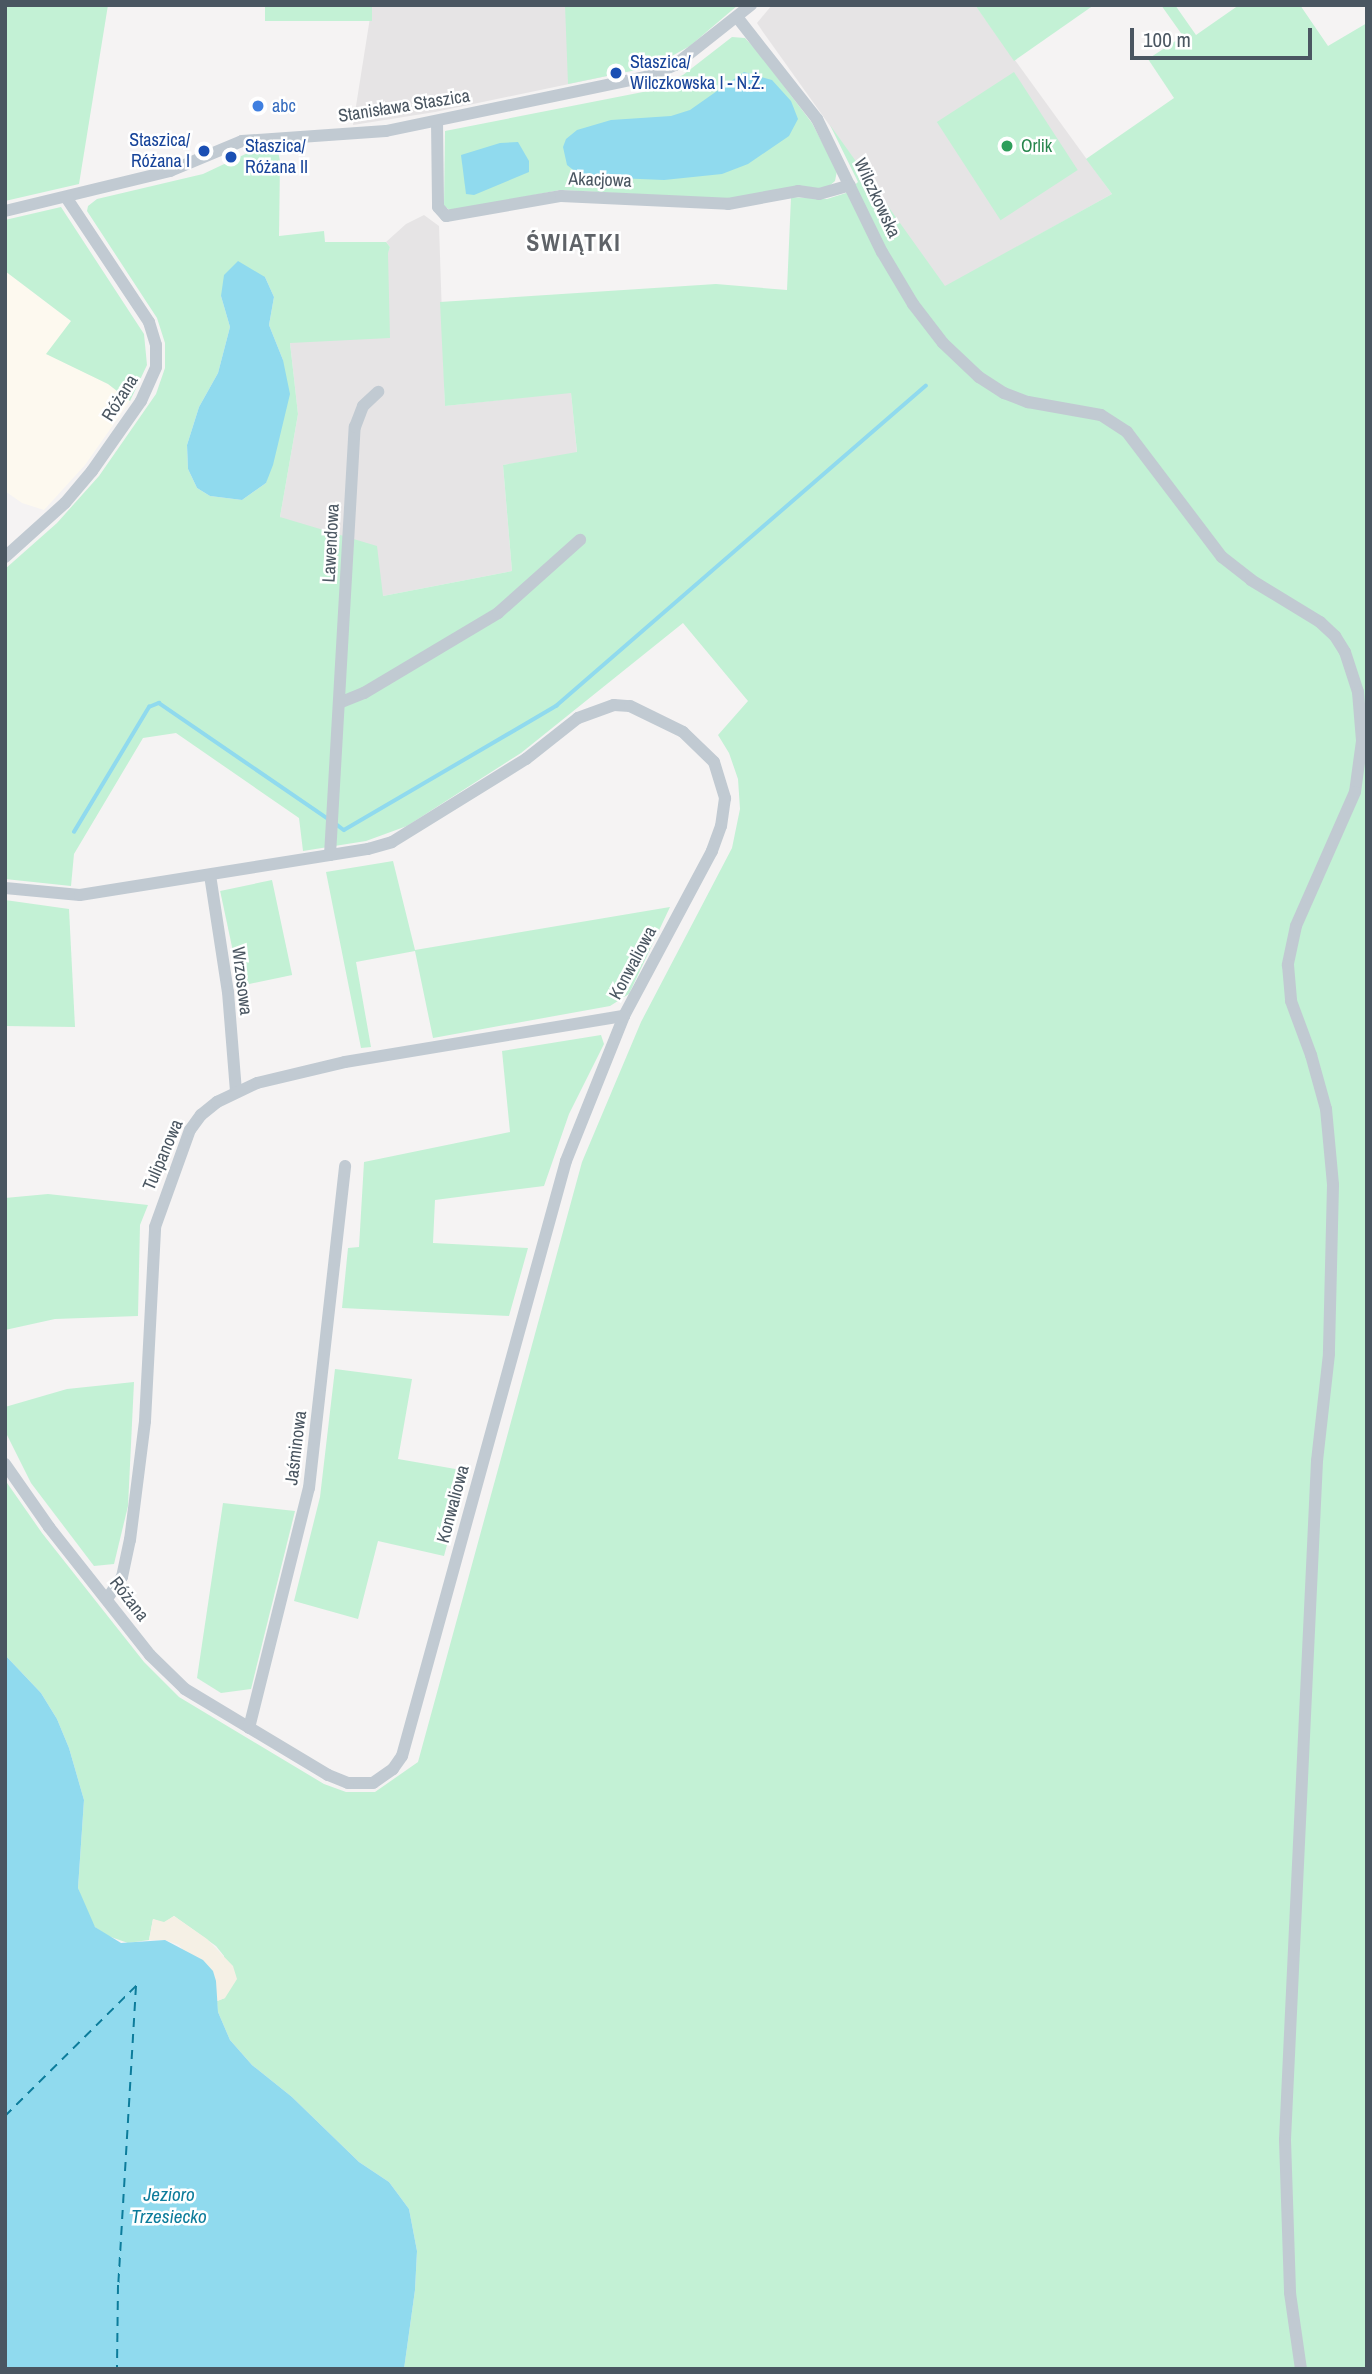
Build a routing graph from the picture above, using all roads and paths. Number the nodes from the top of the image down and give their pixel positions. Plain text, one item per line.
1 (751, 5) edge
2 (737, 17) junction
3 (437, 121) junction
4 (850, 185) junction
5 (66, 197) junction
6 (5, 211) edge
7 (378, 392) dead end
8 (580, 540) dead end
9 (5, 557) edge
10 (339, 703) junction
11 (330, 855) junction
12 (210, 875) junction
13 (5, 888) edge
14 (624, 1017) junction
15 (236, 1092) junction
16 (345, 1166) dead end
17 (5, 1464) edge
18 (107, 1598) junction
19 (249, 1728) junction
20 (1301, 2369) edge

1 - 2 street, Stanisława Staszica
2 - 3 street, Stanisława Staszica
2 - 4 street, Wilczkowska
3 - 4 street, Akacjowa
3 - 5 street, Stanisława Staszica
4 - 20 street, Wilczkowska
5 - 6 street, Stanisława Staszica
5 - 9 street, Różana
7 - 10 street, Lawendowa
8 - 10 street
10 - 11 street, Lawendowa
11 - 12 street, Konwaliowa
11 - 14 street, Konwaliowa
12 - 13 street, Konwaliowa
12 - 15 street, Wrzosowa
14 - 15 street, Tulipanowa
14 - 19 street, Konwaliowa
15 - 18 street, Tulipanowa
16 - 19 street, Jaśminowa
17 - 18 street, Różana
18 - 19 street, Różana

